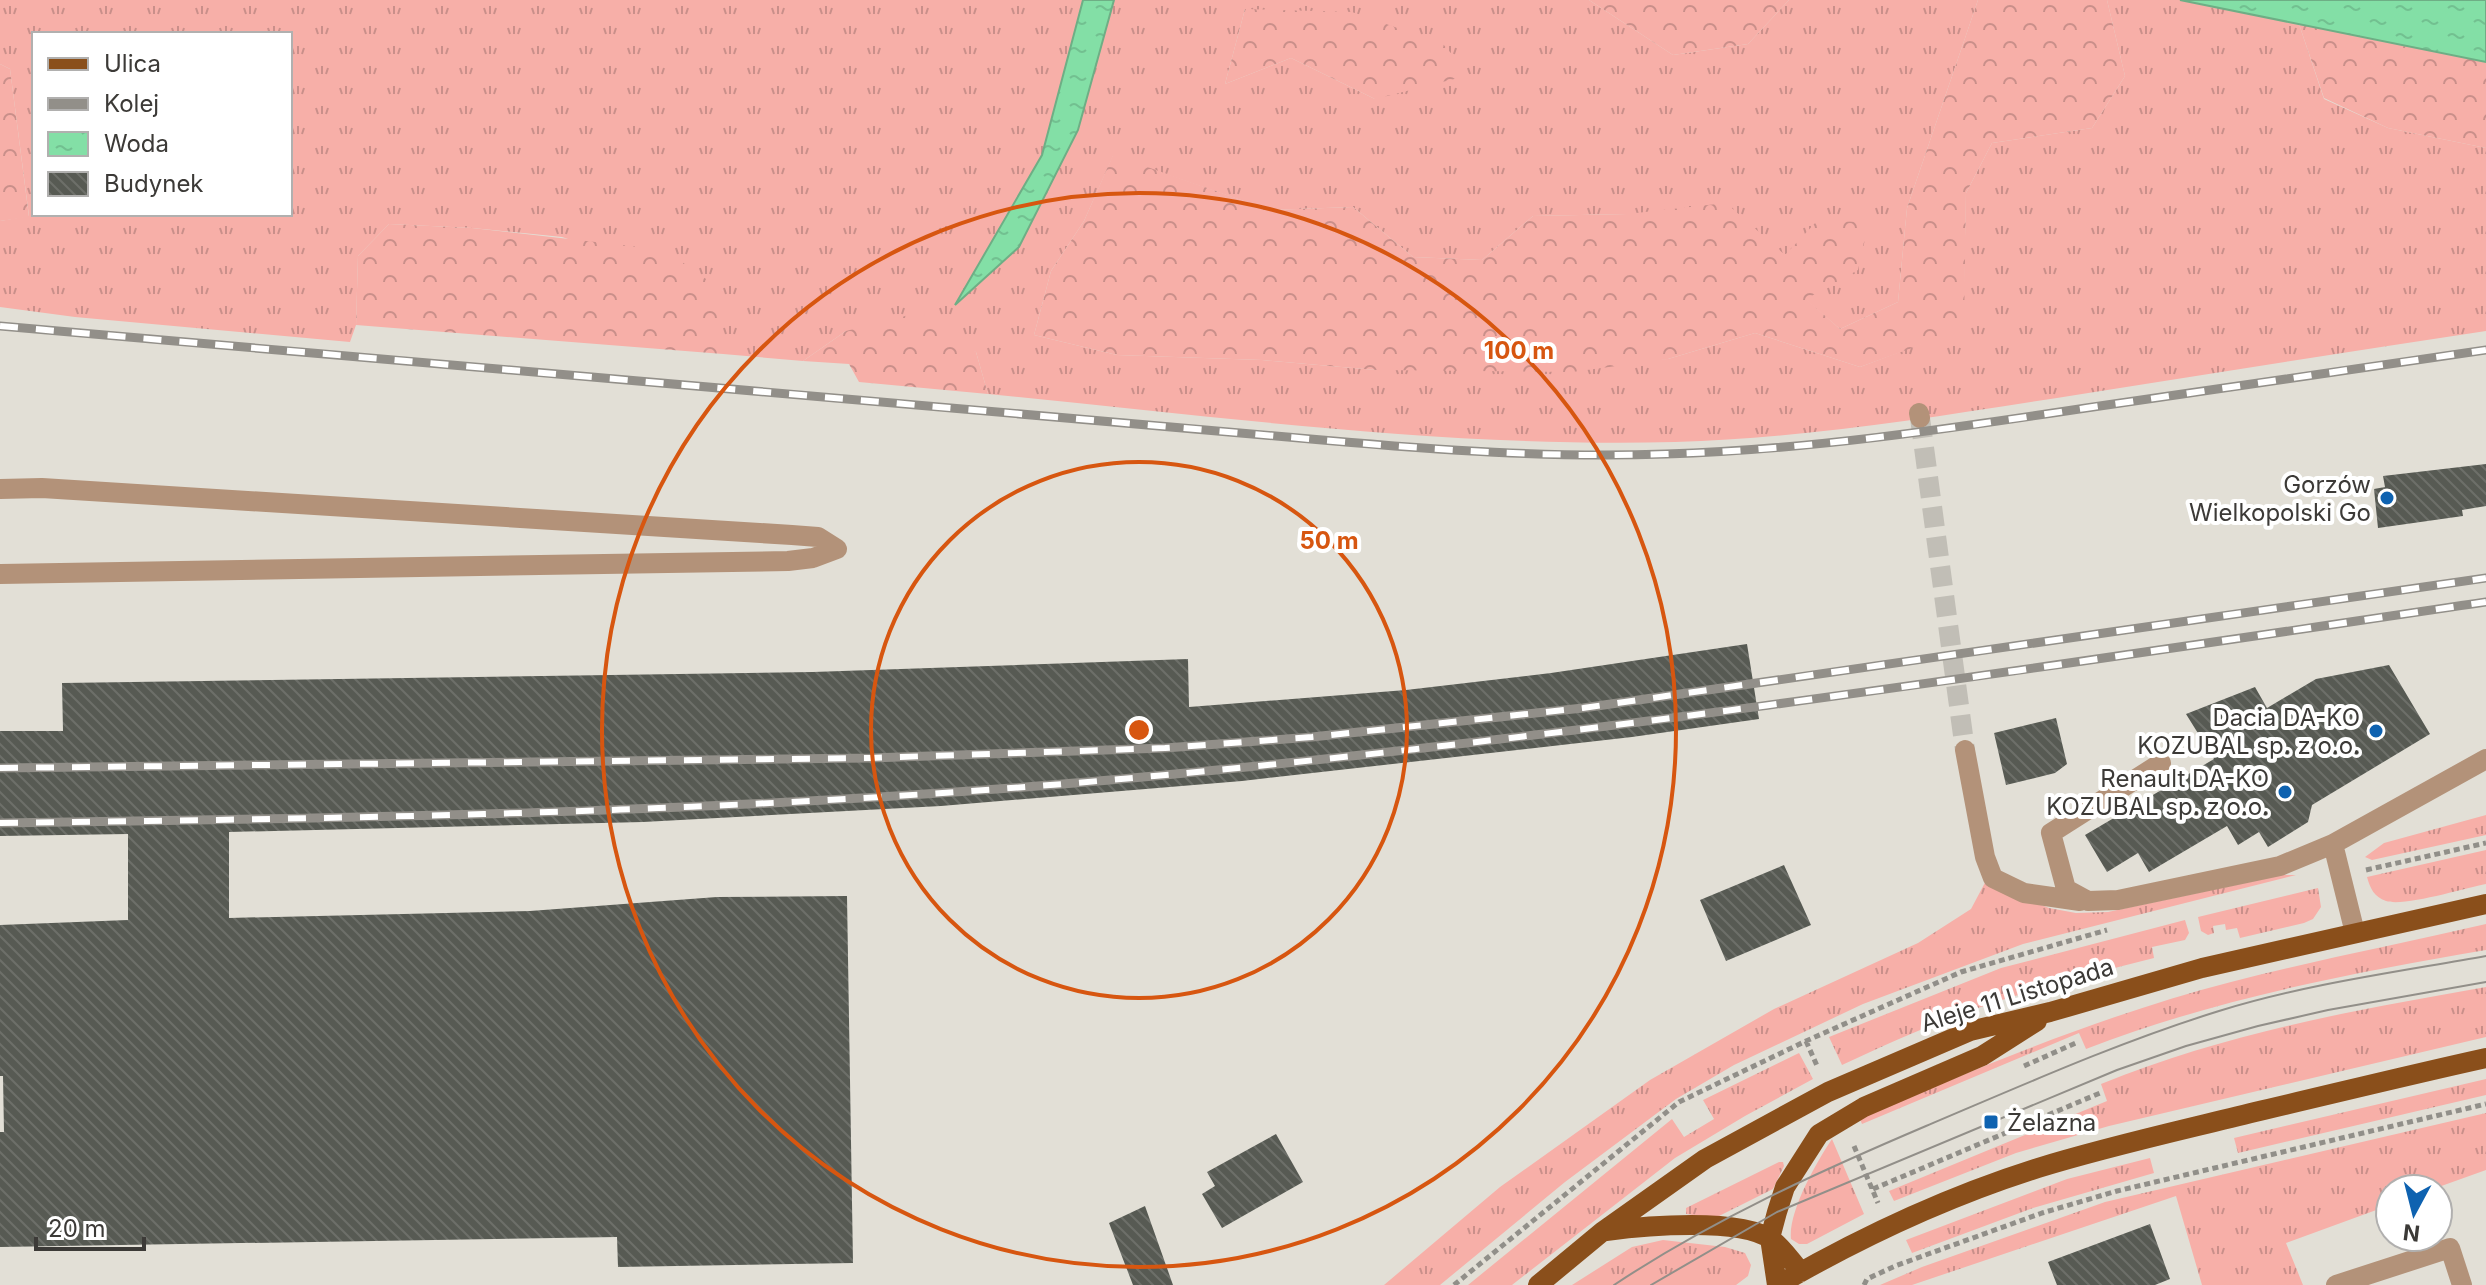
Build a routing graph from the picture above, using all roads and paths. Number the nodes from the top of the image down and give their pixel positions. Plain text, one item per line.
1 (0, 489) edge
2 (0, 574) edge
3 (1965, 750) tunnel mouth
4 (2486, 759) edge
5 (2161, 763) dead end
6 (2333, 844) junction
7 (2088, 901) junction
8 (2486, 904) edge
9 (2355, 933) junction
10 (2050, 1012) junction
11 (1806, 1041) dead end
12 (2486, 1058) edge
13 (1828, 1092) junction
14 (2100, 1093) dead end
15 (2486, 1104) edge
16 (1841, 1118) junction
17 (1873, 1189) junction
18 (1887, 1226) junction
19 (1602, 1232) junction
20 (1770, 1238) junction
21 (1906, 1262) junction
22 (1805, 1278) edge
23 (1538, 1285) edge
24 (1778, 1285) edge
25 (1864, 1285) edge
26 (2336, 1285) edge
27 (2462, 1285) edge

1 - 2 lane
3 - 7 lane
4 - 6 lane
5 - 7 lane
6 - 7 lane
6 - 9 lane
8 - 9 main road, Aleje 11 Listopada
9 - 10 main road, Aleje 11 Listopada
10 - 13 main road, Aleje 11 Listopada
10 - 16 main road
11 - 13 path
12 - 18 main road
13 - 19 main road, Aleje 11 Listopada
14 - 17 path
15 - 21 path
16 - 17 path
16 - 20 main road
17 - 18 path
18 - 21 path
18 - 22 main road
19 - 20 main road
19 - 23 main road, Aleje 11 Listopada
20 - 22 main road
20 - 24 main road
21 - 25 path
22 - 24 main road
26 - 27 lane

